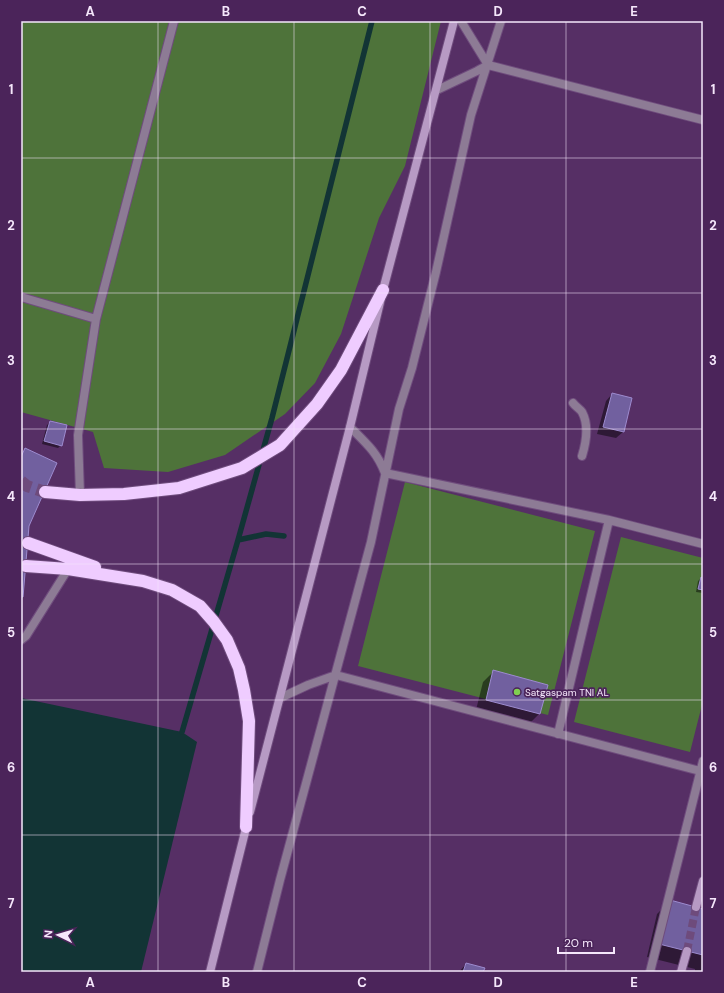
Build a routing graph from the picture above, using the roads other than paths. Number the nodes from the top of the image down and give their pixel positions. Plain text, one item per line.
1 (174, 21) edge
2 (454, 21) edge
3 (461, 21) edge
4 (501, 21) edge
5 (488, 65) junction
6 (437, 90) junction
7 (703, 120) edge
8 (383, 290) junction
9 (21, 297) edge
10 (96, 319) junction
11 (572, 403) dead end
12 (350, 427) junction
13 (582, 456) dead end
14 (385, 473) junction
15 (45, 492) tunnel mouth
16 (80, 495) junction
17 (609, 520) junction
18 (28, 543) dead end
19 (703, 544) edge
20 (26, 566) dead end
21 (68, 569) junction
22 (118, 576) junction
23 (21, 640) edge
24 (336, 675) junction
25 (280, 698) junction
26 (558, 734) junction
27 (703, 761) edge
28 (700, 771) junction
29 (246, 827) junction
30 (703, 881) edge
31 (696, 907) tunnel mouth
32 (687, 951) tunnel mouth
33 (210, 972) edge
34 (257, 972) edge
35 (650, 972) edge
36 (681, 972) edge

1 - 10 lane
2 - 6 street
3 - 5 lane
4 - 5 lane
5 - 6 lane
5 - 7 lane
5 - 14 lane
6 - 8 street
8 - 12 street
8 - 16 highway
9 - 10 lane
10 - 16 lane
11 - 13 lane
12 - 14 lane
12 - 25 street
14 - 17 lane
14 - 24 lane
15 - 16 highway
17 - 19 lane
17 - 26 lane
18 - 22 highway
20 - 21 highway
21 - 22 highway
21 - 23 lane
22 - 29 highway
24 - 25 lane
24 - 26 lane
24 - 34 lane
25 - 29 street
26 - 28 lane
27 - 28 lane
28 - 35 lane
29 - 33 street
30 - 31 street
32 - 36 street

